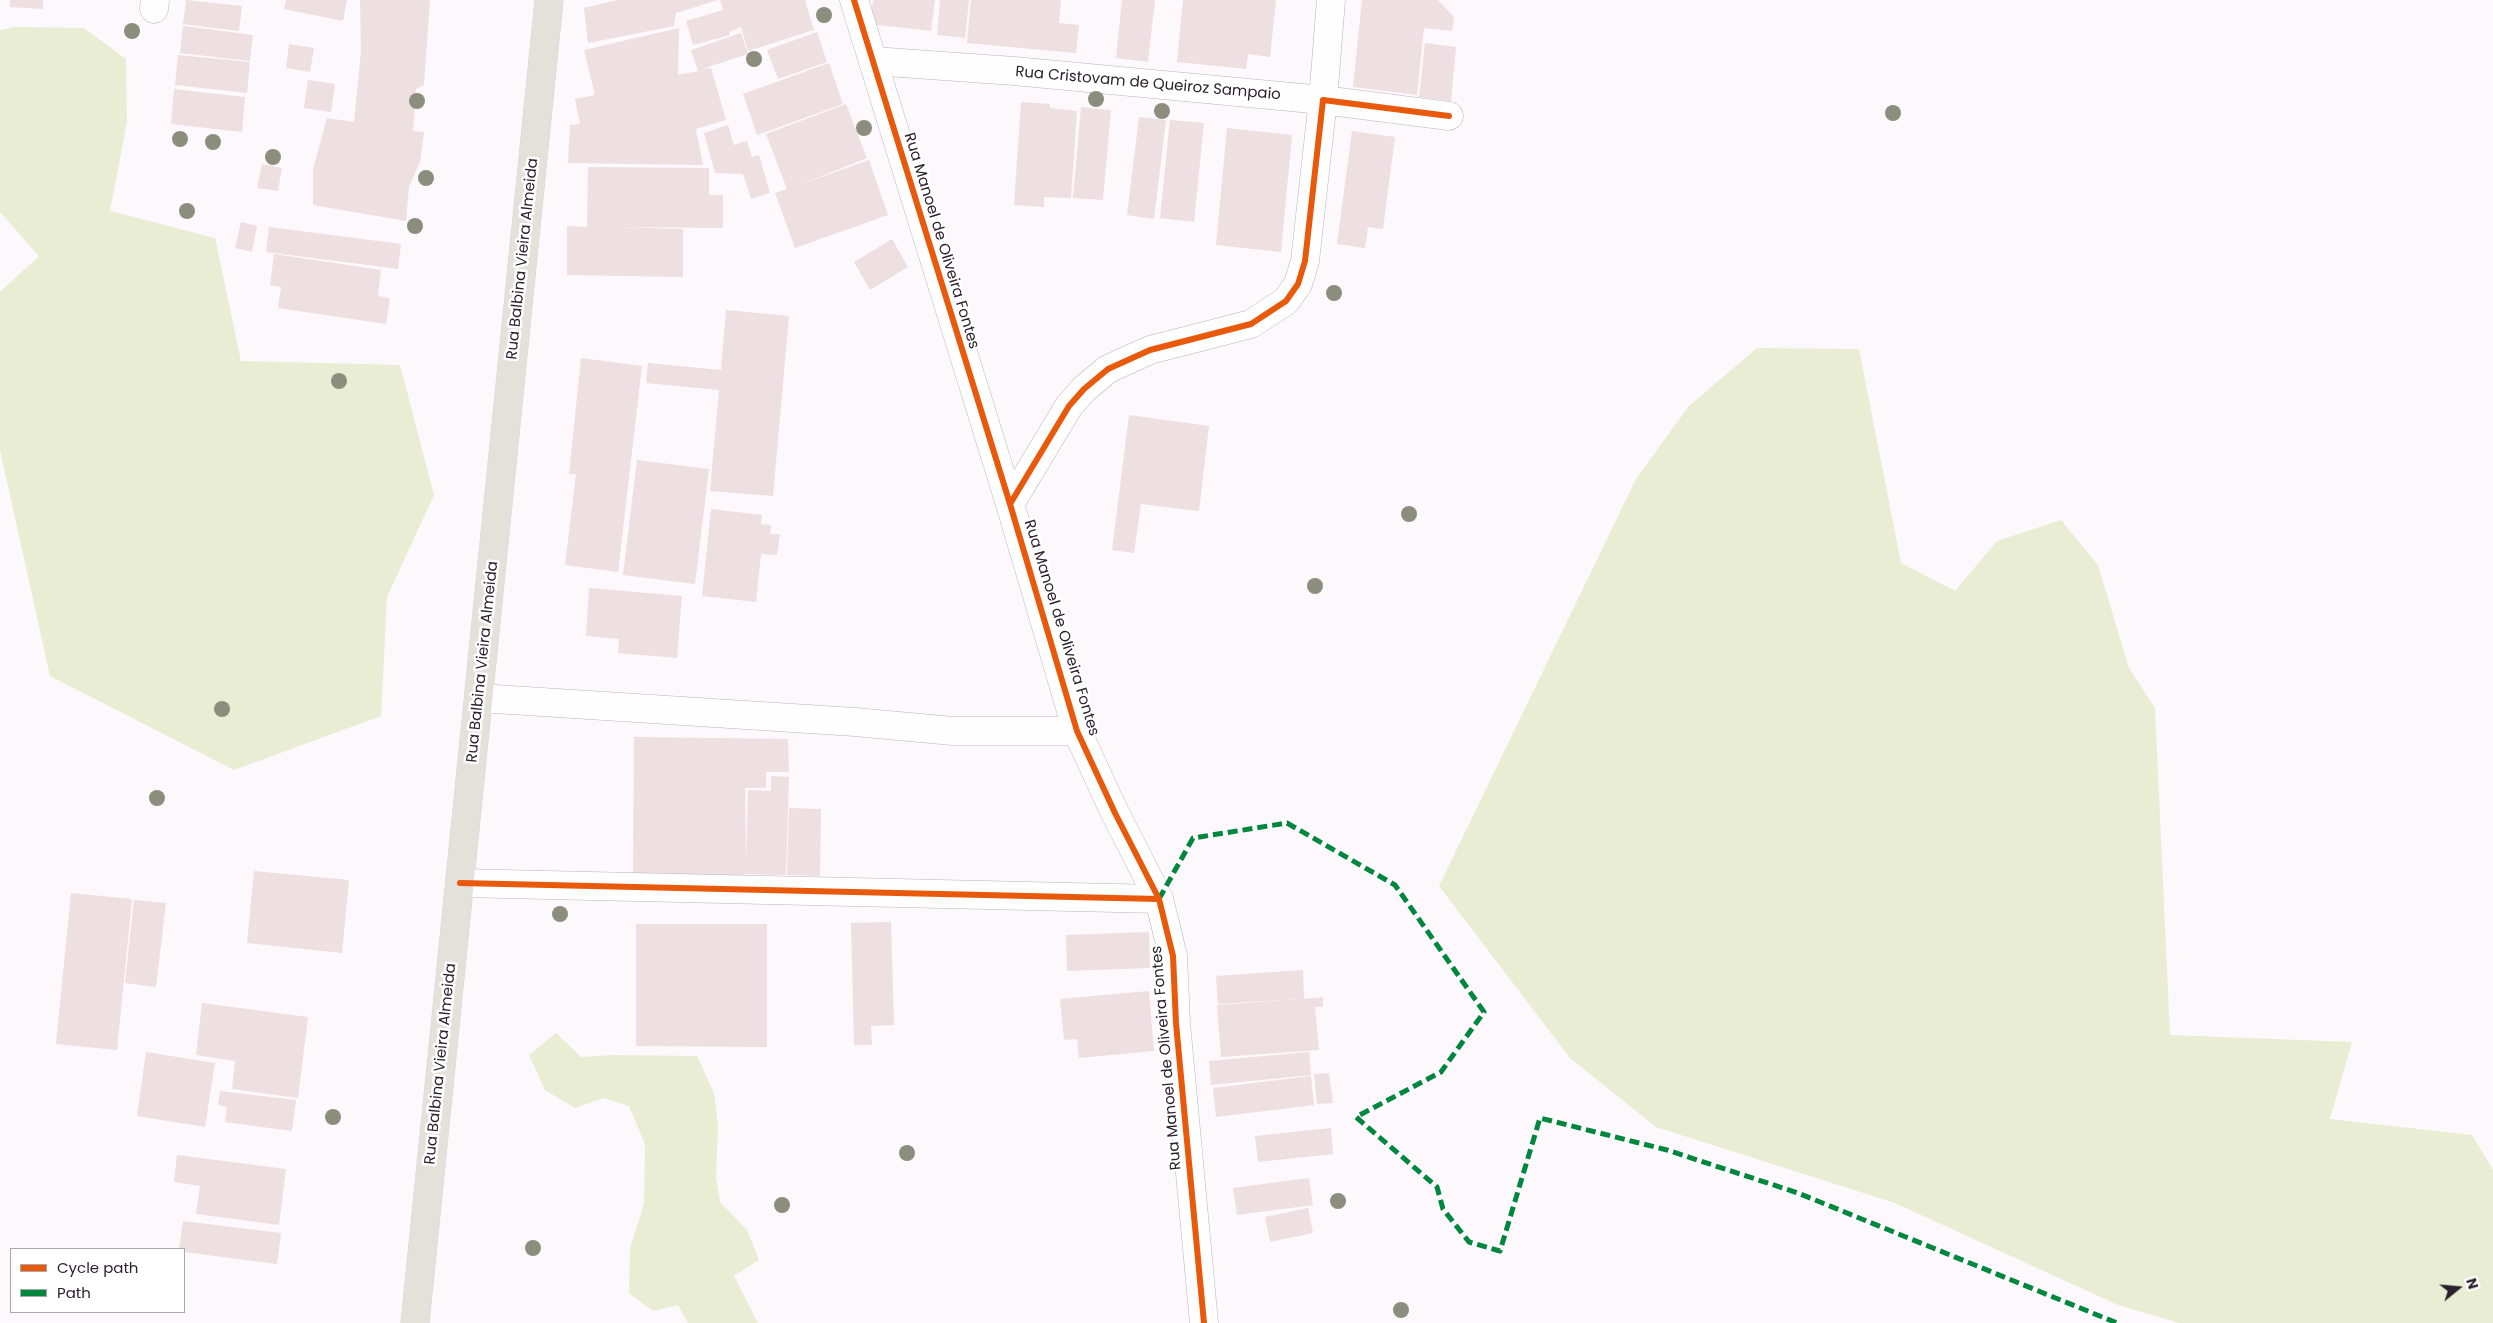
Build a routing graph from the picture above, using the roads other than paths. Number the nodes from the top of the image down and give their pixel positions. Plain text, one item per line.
1 (549, 0) edge
2 (854, 0) edge
3 (1331, 0) edge
4 (873, 61) junction
5 (1323, 100) junction
6 (1449, 116) dead end
7 (1010, 504) junction
8 (479, 698) junction
9 (1077, 731) junction
10 (460, 883) junction
11 (1159, 899) junction
12 (416, 1323) edge
13 (1204, 1323) edge

1 - 8 main road, Rua Balbina Vieira Almeida
2 - 4 street, Rua Manoel de Oliveira Fontes
3 - 5 street
4 - 5 street, Rua Cristovam de Queiroz Sampaio
4 - 7 street, Rua Manoel de Oliveira Fontes
5 - 6 street, Rua Cristovam de Queiroz Sampaio
5 - 7 street
7 - 9 street, Rua Manoel de Oliveira Fontes
8 - 9 street
8 - 10 main road, Rua Balbina Vieira Almeida
9 - 11 street, Rua Manoel de Oliveira Fontes
10 - 11 street
10 - 12 main road, Rua Balbina Vieira Almeida
11 - 13 street, Rua Manoel de Oliveira Fontes

